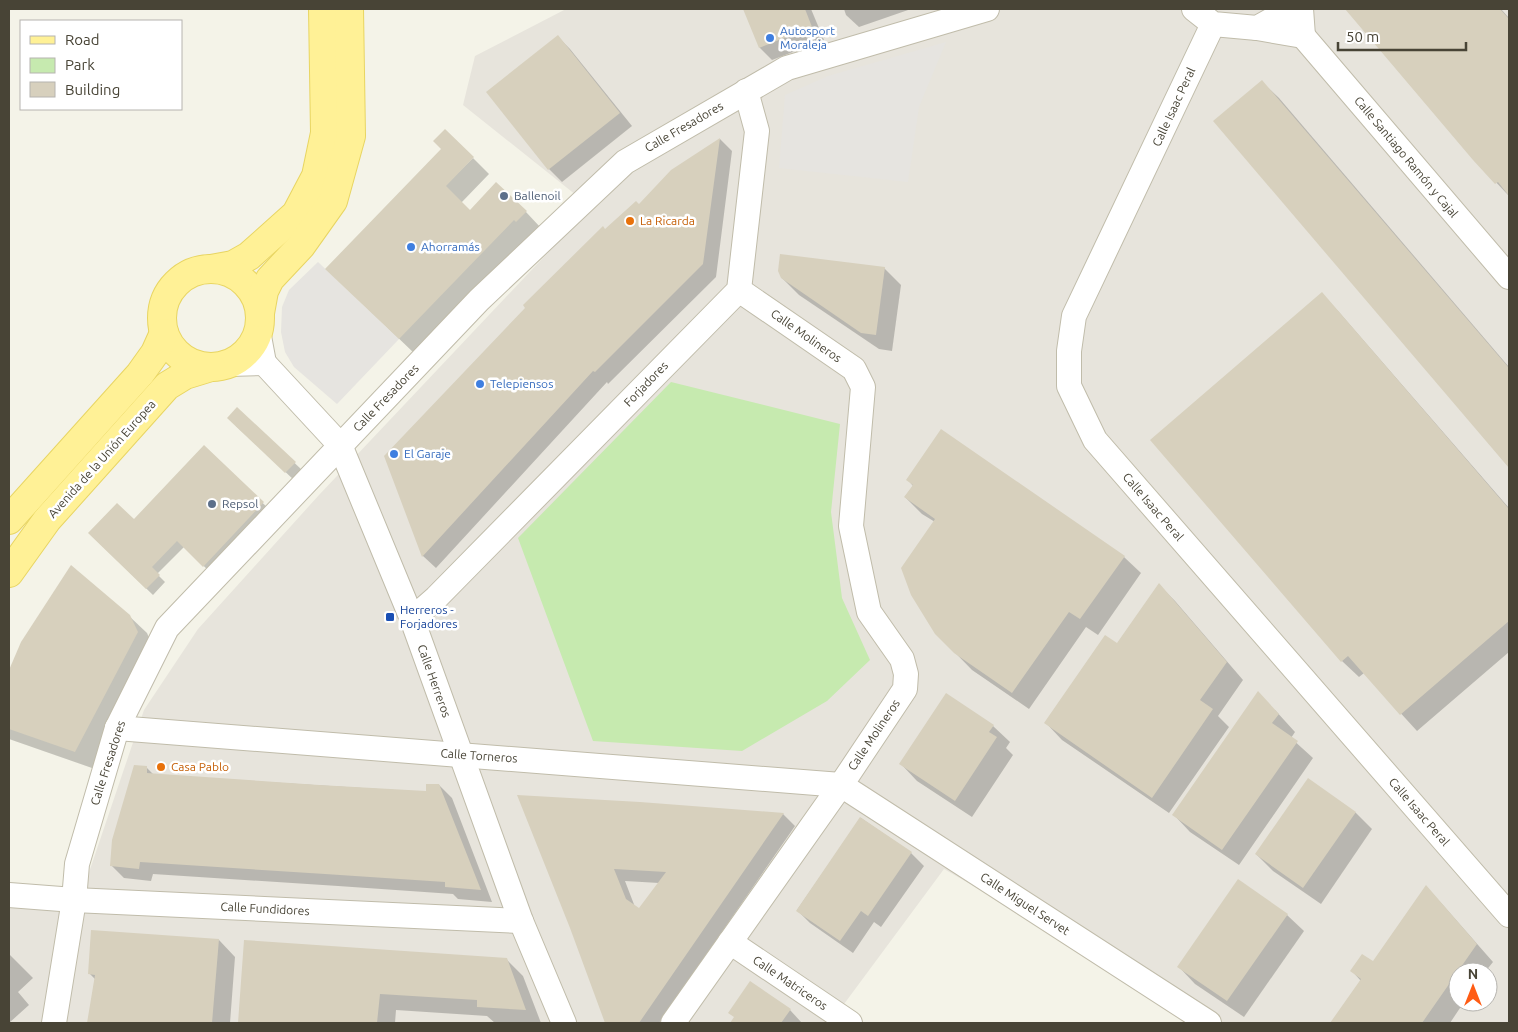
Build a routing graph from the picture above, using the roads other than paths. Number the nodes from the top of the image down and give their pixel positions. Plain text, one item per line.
1 (323, 9) edge
2 (349, 9) edge
3 (987, 9) edge
4 (1194, 9) edge
5 (1288, 9) edge
6 (1301, 9) edge
7 (1213, 24) junction
8 (1257, 28) junction
9 (1303, 36) junction
10 (746, 91) junction
11 (210, 269) junction
12 (1509, 278) edge
13 (739, 290) junction
14 (259, 322) junction
15 (164, 333) junction
16 (264, 363) junction
17 (220, 366) junction
18 (340, 445) junction
19 (9, 520) edge
20 (9, 573) edge
21 (412, 619) junction
22 (117, 728) junction
23 (461, 755) junction
24 (840, 785) junction
25 (9, 895) edge
26 (74, 900) junction
27 (1509, 915) edge
28 (521, 921) junction
29 (730, 942) junction
30 (54, 1023) edge
31 (564, 1023) edge
32 (673, 1023) edge
33 (850, 1023) edge
34 (1209, 1023) edge

1 - 11 main road
2 - 14 main road
3 - 10 street, Calle Fresadores
4 - 7 street
5 - 8 street
6 - 9 street
7 - 8 street
7 - 27 street, Calle Isaac Peral
8 - 9 street
9 - 12 street, Calle Santiago Ramón y Cajal
10 - 13 street
10 - 18 street, Calle Fresadores
11 - 14 main road
11 - 15 main road
13 - 21 street, Forjadores
13 - 24 street, Calle Molineros
14 - 16 street
14 - 17 main road
15 - 17 main road
15 - 19 main road
16 - 17 street
16 - 18 street, Calle Herreros
17 - 20 main road, Avenida de la Unión Europea
18 - 21 street, Calle Herreros
18 - 22 street, Calle Fresadores
21 - 23 street, Calle Herreros
22 - 23 street, Calle Torneros
22 - 26 street, Calle Fresadores
23 - 24 street, Calle Torneros
23 - 28 street, Calle Herreros
24 - 29 street, Calle Molineros
24 - 34 street, Calle Miguel Servet
25 - 26 street, Calle Fundidores
26 - 28 street, Calle Fundidores
26 - 30 street, Calle Fresadores
28 - 31 street, Calle Herreros
29 - 32 street, Calle Molineros
29 - 33 street, Calle Matriceros

